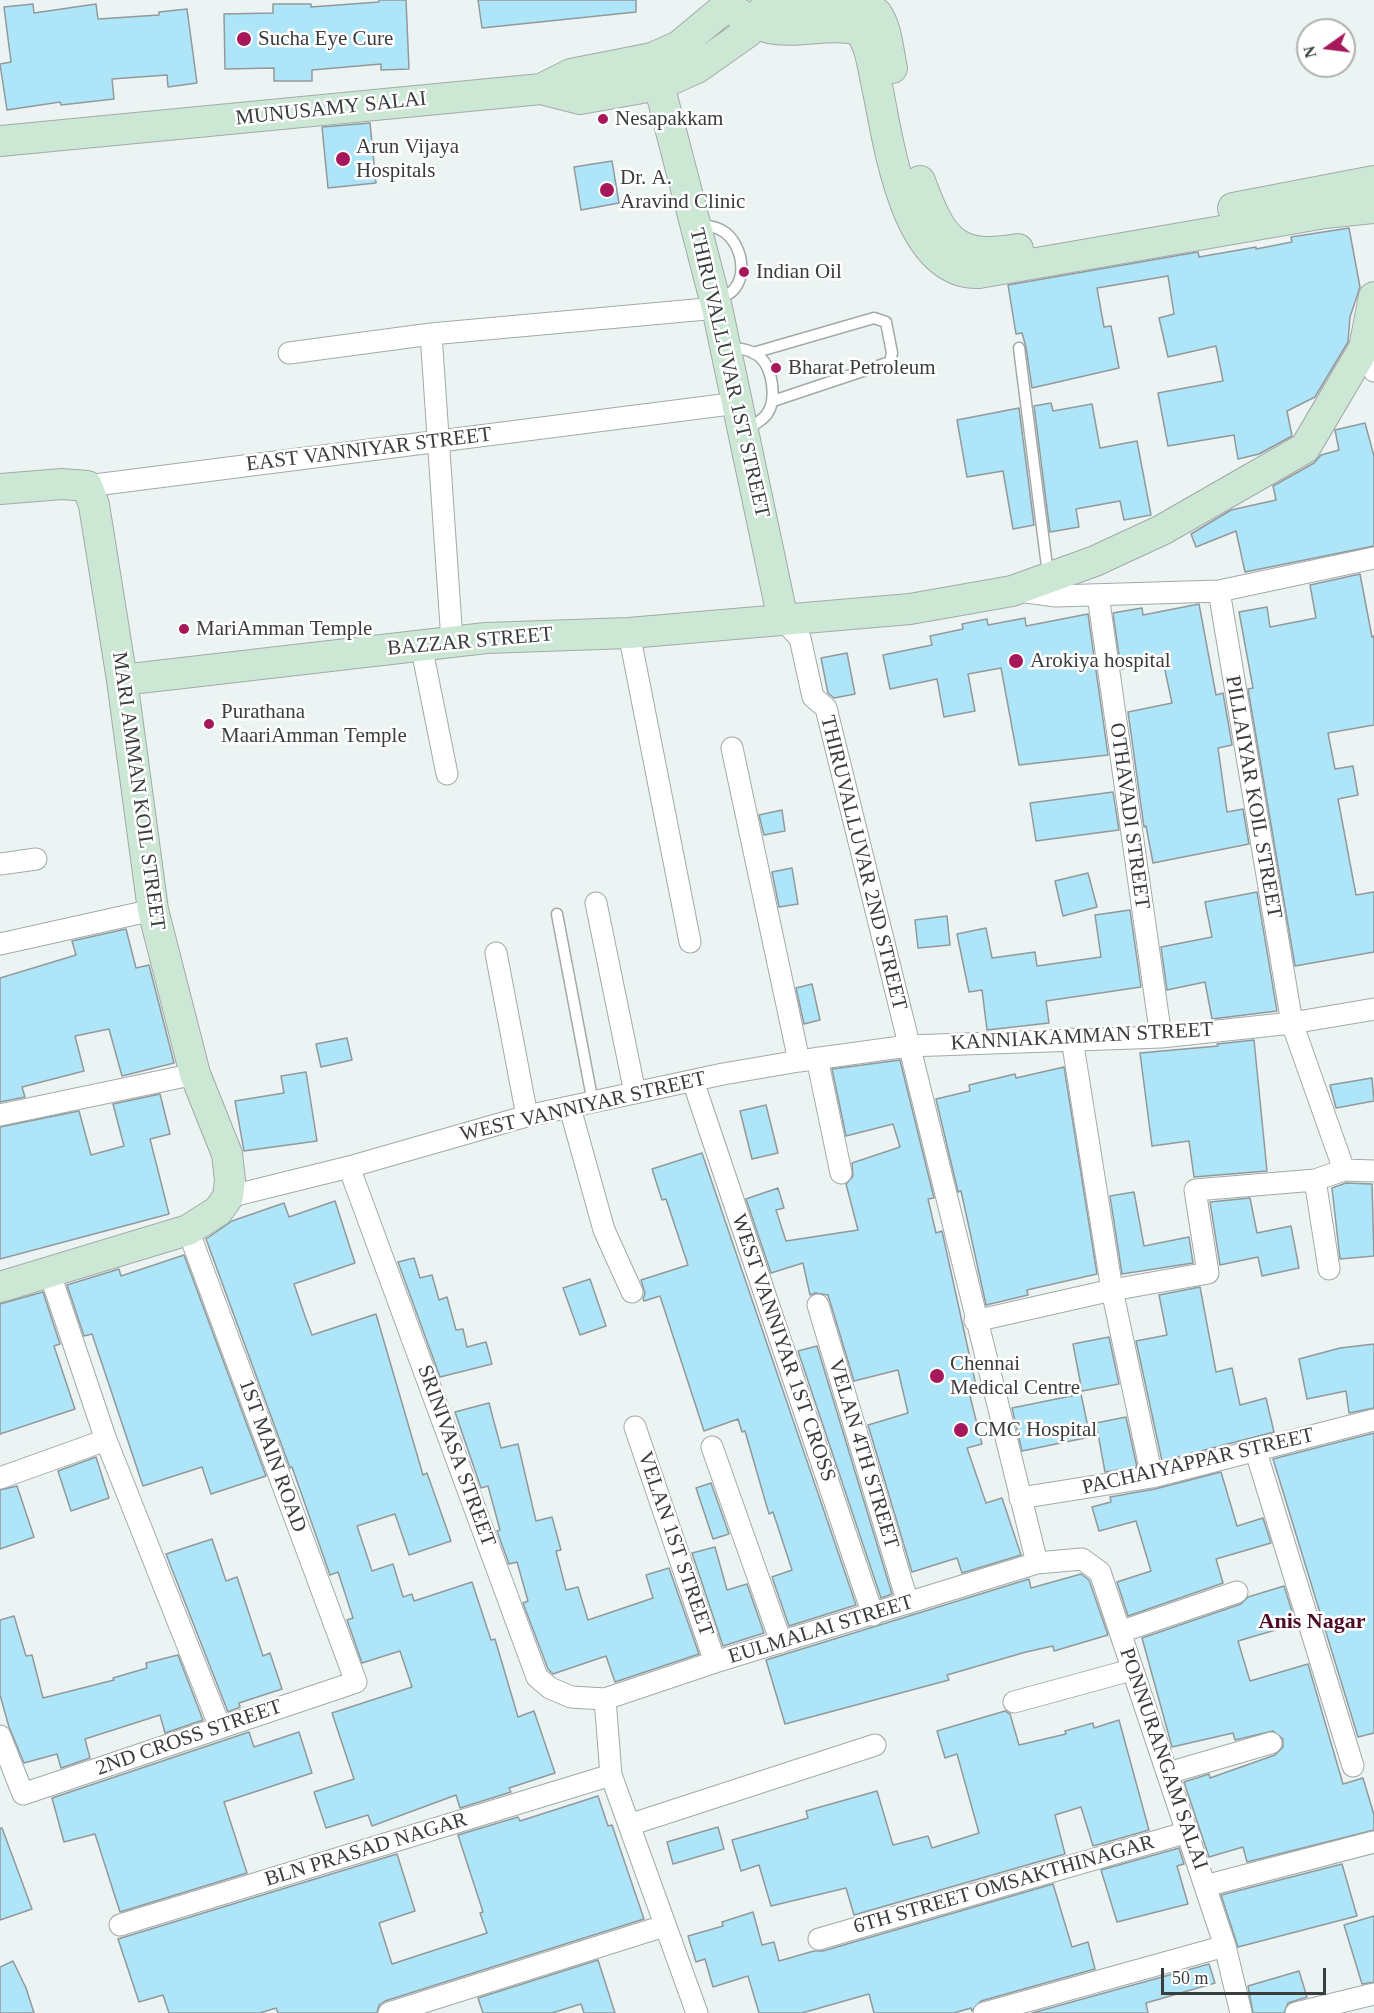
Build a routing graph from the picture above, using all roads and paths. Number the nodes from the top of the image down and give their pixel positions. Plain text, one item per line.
1 (779, 0) edge
2 (728, 3) edge
3 (763, 12) edge
4 (656, 72) junction
5 (0, 141) edge
6 (1374, 181) edge
7 (1374, 208) edge
8 (1374, 297) edge
9 (716, 303) junction
10 (431, 334) junction
11 (1019, 348) dead end
12 (739, 350) junction
13 (289, 353) dead end
14 (1371, 355) edge
15 (773, 401) junction
16 (741, 416) junction
17 (436, 441) junction
18 (87, 486) junction
19 (0, 489) edge
20 (1374, 558) edge
21 (1049, 578) junction
22 (1012, 591) junction
23 (1219, 591) junction
24 (1098, 595) junction
25 (783, 620) junction
26 (629, 633) junction
27 (452, 641) junction
28 (421, 645) junction
29 (122, 680) junction
30 (732, 748) dead end
31 (447, 774) dead end
32 (36, 859) dead end
33 (0, 864) edge
34 (596, 903) dead end
35 (153, 910) junction
36 (556, 914) dead end
37 (690, 942) dead end
38 (0, 944) edge
39 (496, 953) dead end
40 (1374, 1009) edge
41 (1292, 1023) junction
42 (1161, 1037) junction
43 (1072, 1039) junction
44 (908, 1046) junction
45 (808, 1059) junction
46 (195, 1074) junction
47 (693, 1081) junction
48 (635, 1093) junction
49 (593, 1103) junction
50 (570, 1108) junction
51 (0, 1115) edge
52 (527, 1116) junction
53 (349, 1167) junction
54 (1344, 1170) junction
55 (1374, 1171) edge
56 (841, 1173) dead end
57 (1315, 1180) junction
58 (228, 1197) junction
59 (188, 1230) junction
60 (1329, 1269) dead end
61 (49, 1271) junction
62 (0, 1287) edge
63 (1112, 1290) junction
64 (632, 1292) dead end
65 (818, 1305) dead end
66 (975, 1321) junction
67 (1374, 1420) edge
68 (635, 1427) dead end
69 (106, 1440) junction
70 (712, 1447) dead end
71 (1256, 1452) junction
72 (1152, 1477) junction
73 (0, 1478) edge
74 (1020, 1498) junction
75 (1037, 1563) junction
76 (1237, 1592) dead end
77 (908, 1603) junction
78 (873, 1615) junction
79 (1120, 1632) junction
80 (781, 1642) junction
81 (715, 1662) junction
82 (1131, 1670) junction
83 (356, 1682) joint
84 (605, 1699) junction
85 (1014, 1702) dead end
86 (220, 1727) junction
87 (0, 1736) edge
88 (1271, 1743) dead end
89 (875, 1745) dead end
90 (1353, 1766) dead end
91 (1168, 1773) junction
92 (611, 1775) junction
93 (629, 1824) junction
94 (1188, 1832) junction
95 (1374, 1842) edge
96 (1205, 1886) junction
97 (120, 1925) dead end
98 (664, 1926) junction
99 (819, 1939) dead end
100 (1225, 1946) junction
101 (1374, 1994) edge
102 (390, 2013) edge
103 (697, 2013) edge
104 (984, 2013) edge
105 (1241, 2013) edge
106 (1296, 2013) edge

1 - 6 street
2 - 3 street
2 - 4 street
3 - 4 street
3 - 7 street
4 - 5 street, MUNUSAMY SALAI
4 - 9 street, THIRUVALLUVAR 1ST STREET
8 - 14 street
9 - 10 street
9 - 12 street, THIRUVALLUVAR 1ST STREET
10 - 13 street
10 - 17 street
11 - 21 lane
12 - 15 lane
12 - 15 lane
12 - 16 street, THIRUVALLUVAR 1ST STREET
14 - 21 street
15 - 16 lane
16 - 17 street, EAST VANNIYAR STREET
16 - 25 street, THIRUVALLUVAR 1ST STREET
17 - 18 street, EAST VANNIYAR STREET
17 - 27 street
18 - 19 street, EAST VANNIYAR STREET
18 - 29 street, MARI AMMAN KOIL STREET
20 - 23 street
21 - 22 street
22 - 24 street
22 - 25 street
23 - 24 street
23 - 41 street, PILLAIYAR KOIL STREET
24 - 42 street, OTHAVADI STREET
25 - 26 street, BAZZAR STREET
25 - 44 street, THIRUVALLUVAR 2ND STREET
26 - 27 street, BAZZAR STREET
26 - 37 street
27 - 28 street, BAZZAR STREET
28 - 29 street, BAZZAR STREET
28 - 31 street
29 - 35 street, MARI AMMAN KOIL STREET
30 - 45 street
32 - 33 street
34 - 48 street
35 - 38 street
35 - 46 street, MARI AMMAN KOIL STREET
36 - 49 lane
39 - 52 street
40 - 41 street, KANNIAKAMMAN STREET
41 - 42 street, KANNIAKAMMAN STREET
41 - 54 street, PILLAIYAR KOIL STREET
42 - 43 street, KANNIAKAMMAN STREET
43 - 44 street, KANNIAKAMMAN STREET
43 - 63 street
44 - 45 street, WEST VANNIYAR STREET
44 - 66 street, THIRUVALLUVAR 2ND STREET
45 - 47 street, WEST VANNIYAR STREET
45 - 56 street
46 - 51 street
46 - 58 street, MARI AMMAN KOIL STREET
47 - 48 street, WEST VANNIYAR STREET
47 - 78 street, WEST VANNIYAR 1ST CROSS
48 - 49 street, WEST VANNIYAR STREET
49 - 50 street, WEST VANNIYAR STREET
50 - 52 street, WEST VANNIYAR STREET
50 - 64 street
52 - 53 street, WEST VANNIYAR STREET
53 - 58 street, WEST VANNIYAR STREET
53 - 84 street, SRINIVASA STREET
54 - 55 street
54 - 57 street
57 - 60 street
57 - 63 street
58 - 59 street
59 - 61 street
59 - 83 street, 1ST MAIN ROAD
61 - 62 street
61 - 69 street
63 - 66 street
63 - 72 street
65 - 77 street, VELAN 4TH STREET
66 - 74 street, THIRUVALLUVAR 2ND STREET
67 - 71 street, PACHAIYAPPAR STREET
68 - 81 street, VELAN 1ST STREET
69 - 73 street
69 - 86 street
70 - 80 street
71 - 72 street, PACHAIYAPPAR STREET
71 - 90 street
72 - 74 street, PACHAIYAPPAR STREET
74 - 75 street, THIRUVALLUVAR 2ND STREET
75 - 77 street, EULMALAI STREET
75 - 79 street, PONNURANGAM SALAI
76 - 79 street
77 - 78 street, EULMALAI STREET
78 - 80 street, EULMALAI STREET
79 - 82 street, PONNURANGAM SALAI
80 - 81 street, EULMALAI STREET
81 - 84 street, EULMALAI STREET
82 - 85 street
82 - 91 street, PONNURANGAM SALAI
83 - 86 street, 2ND CROSS STREET
84 - 92 street
86 - 87 street, 2ND CROSS STREET
88 - 91 street
89 - 93 street
91 - 94 street, PONNURANGAM SALAI
92 - 93 street
92 - 97 street, BLN PRASAD NAGAR
93 - 98 street
94 - 96 street, PONNURANGAM SALAI
94 - 99 street, 6TH STREET OMSAKTHINAGAR
95 - 96 street
96 - 100 street, PONNURANGAM SALAI
98 - 102 street
98 - 103 street
100 - 104 street
100 - 105 street, PONNURANGAM SALAI
101 - 106 street

